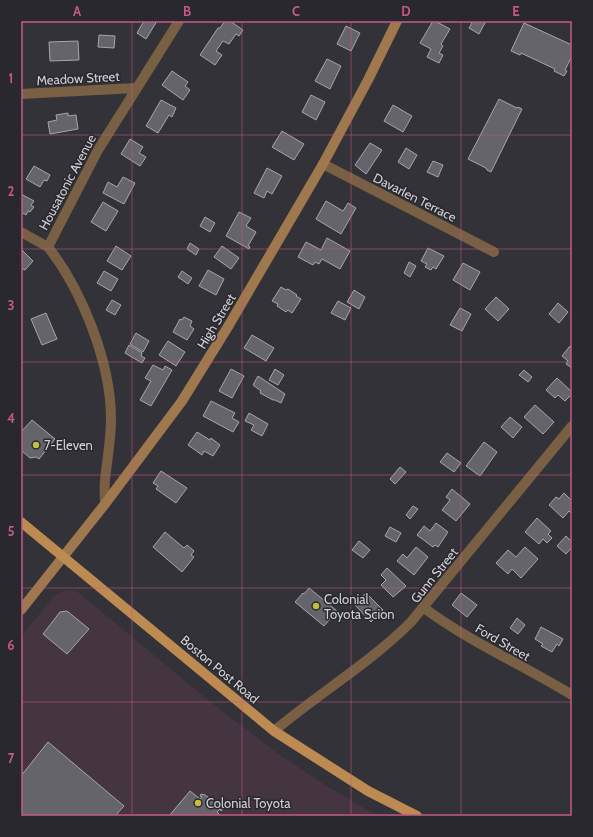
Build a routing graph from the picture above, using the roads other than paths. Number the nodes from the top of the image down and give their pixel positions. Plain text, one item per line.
1 (179, 21) edge
2 (397, 21) edge
3 (136, 88) junction
4 (21, 94) edge
5 (323, 164) junction
6 (21, 232) edge
7 (48, 246) junction
8 (494, 252) dead end
9 (572, 426) edge
10 (105, 504) junction
11 (21, 522) edge
12 (64, 557) junction
13 (424, 608) junction
14 (21, 610) edge
15 (572, 695) edge
16 (274, 731) junction
17 (417, 816) edge

1 - 3 street, Housatonic Avenue
2 - 5 main road, High Street
3 - 4 street, Meadow Street
3 - 7 street, Housatonic Avenue
5 - 8 street, Davarlen Terrace
5 - 10 main road, High Street
6 - 7 street
7 - 10 street, Housatonic Avenue
9 - 13 street, Gunn Street
10 - 12 main road, High Street
11 - 12 main road, Boston Post Road
12 - 14 main road, High Street
12 - 16 main road, Boston Post Road
13 - 15 street, Ford Street
13 - 16 street, Gunn Street
16 - 17 main road, Boston Post Road

